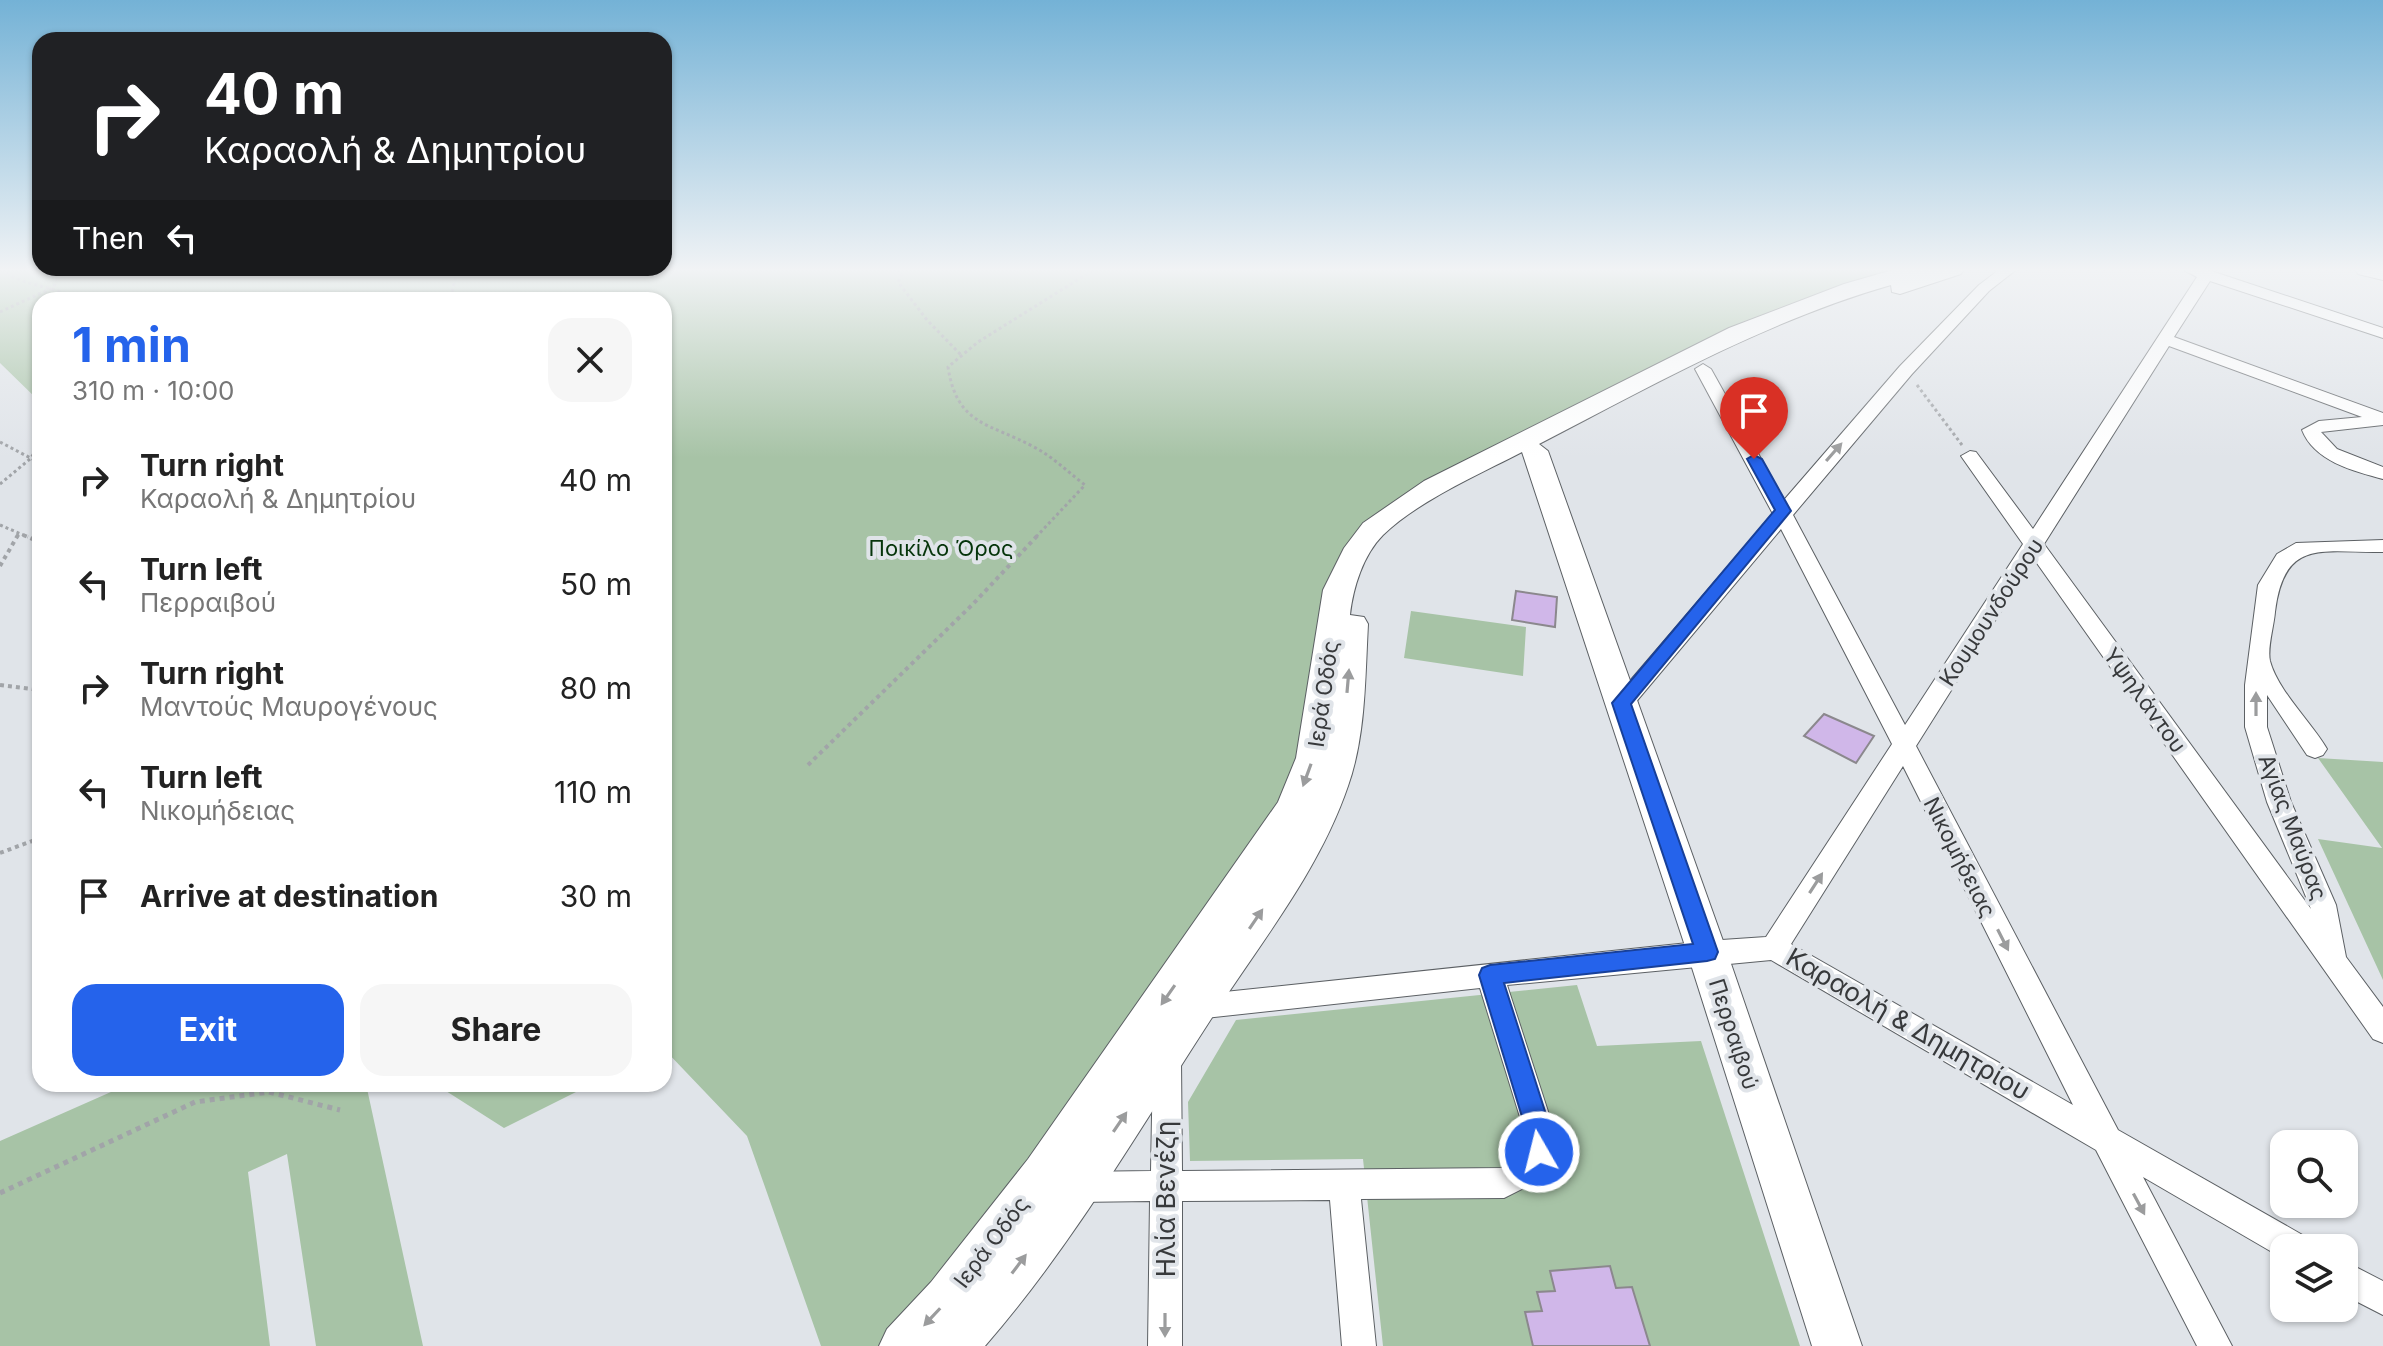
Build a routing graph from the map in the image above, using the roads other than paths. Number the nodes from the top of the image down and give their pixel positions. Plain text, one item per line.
1 (1740, 332) edge
2 (1788, 332) edge
3 (1942, 332) edge
4 (2168, 332) edge
5 (2165, 339) junction
6 (1703, 369) junction
7 (2383, 420) edge
8 (1535, 451) junction
9 (1970, 456) road end
10 (2383, 473) edge
11 (1783, 511) junction
12 (2035, 546) junction
13 (2383, 546) edge
14 (2259, 660) junction
15 (1622, 703) junction
16 (1904, 746) junction
17 (2315, 749) dead end
18 (1774, 948) junction
19 (1707, 952) junction
20 (2336, 964) junction
21 (1490, 975) junction
22 (1196, 1007) junction
23 (2383, 1030) edge
24 (1167, 1051) junction
25 (2102, 1135) junction
26 (1344, 1185) junction
27 (1077, 1187) junction
28 (1166, 1187) junction
29 (2271, 1234) edge
30 (2358, 1285) edge
31 (2383, 1299) edge
32 (904, 1346) edge
33 (953, 1346) edge
34 (1165, 1346) edge
35 (1359, 1346) edge
36 (1837, 1346) edge
37 (2215, 1346) edge

1 -> 32 main road, Ιερά Οδός
2 - 6 main road, Ιερά Οδός
11 -> 3 street
4 - 5 street, Κουμουνδούρου
5 - 7 street
5 - 12 street, Κουμουνδούρου
6 - 8 main road, Ιερά Οδός
6 - 11 street, Νικομήδειας
7 - 10 street
8 - 15 main road, Περραιβού
22 -> 8 main road, Ιερά Οδός
9 - 12 street, Υψηλάντου
11 - 15 street
11 - 16 street, Νικομήδειας
12 - 16 street, Κουμουνδούρου
12 - 20 street, Υψηλάντου
13 - 14 street, Αγίας Μαύρας
14 - 17 street
20 -> 14 street, Αγίας Μαύρας
15 - 19 main road, Περραιβού
18 -> 16 street, Κουμουνδούρου
16 -> 25 street, Νικομήδειας
18 - 19 street, Καραολή & Δημητρίου
18 - 25 street, Καραολή & Δημητρίου
19 - 21 street, Καραολή & Δημητρίου
19 - 36 main road, Περραιβού
20 - 23 street, Υψηλάντου
21 - 22 street, Καραολή & Δημητρίου
21 - 26 street
22 - 24 main road, Ιερά Οδός
27 -> 24 main road, Ιερά Οδός
24 - 28 street, Ηλία Βενέζη
25 - 29 street, Καραολή & Δημητρίου
25 -> 37 street, Νικομήδειας
26 - 28 street
26 - 35 street
27 - 28 street
33 -> 27 main road, Ιερά Οδός
28 -> 34 street, Ηλία Βενέζη
30 - 31 street

